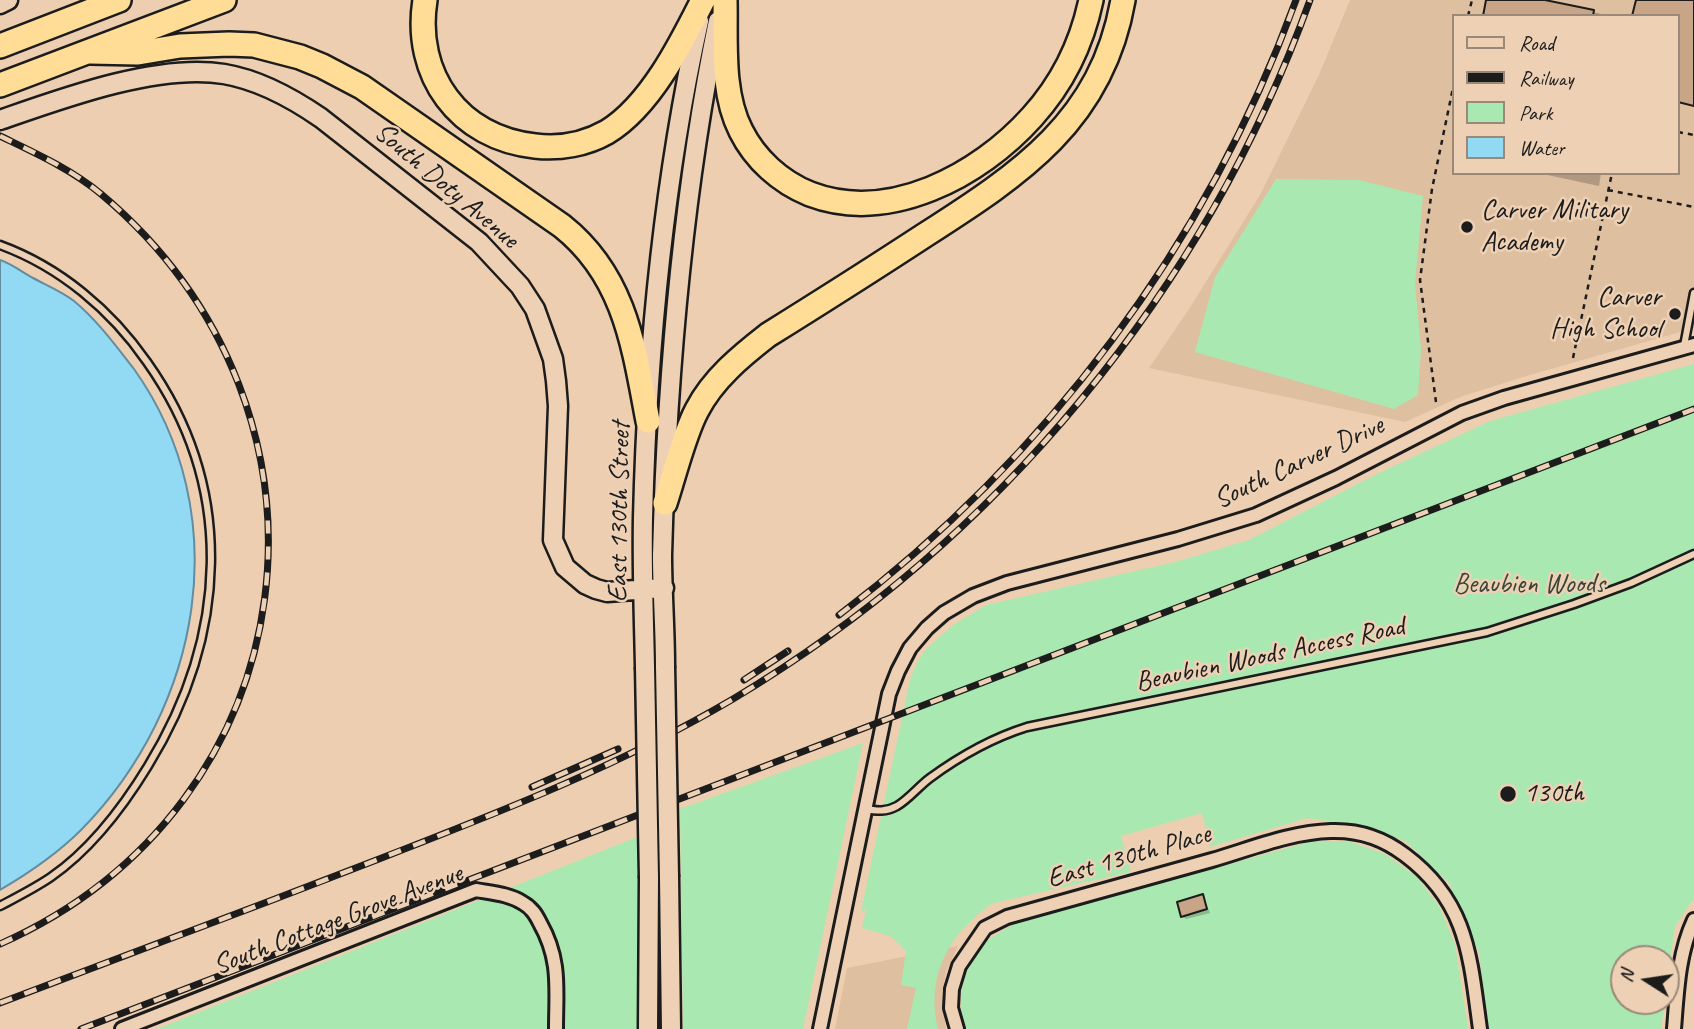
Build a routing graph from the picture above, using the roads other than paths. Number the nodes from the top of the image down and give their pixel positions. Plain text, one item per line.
1 (8, 0) edge
2 (119, 0) edge
3 (224, 0) edge
4 (425, 0) edge
5 (703, 0) edge
6 (724, 0) edge
7 (1091, 0) edge
8 (1123, 0) edge
9 (0, 4) edge
10 (0, 46) edge
11 (90, 52) junction
12 (0, 85) edge
13 (0, 120) edge
14 (0, 245) edge
15 (1694, 293) edge
16 (1689, 347) edge
17 (648, 421) junction
18 (665, 503) junction
19 (1694, 554) edge
20 (664, 588) junction
21 (645, 589) junction
22 (865, 809) junction
23 (0, 906) edge
24 (1694, 920) edge
25 (122, 1029) edge
26 (556, 1029) edge
27 (648, 1029) edge
28 (671, 1029) edge
29 (820, 1029) edge
30 (957, 1029) edge
31 (1480, 1029) edge
32 (1674, 1029) edge

1 - 9 main road
2 - 10 highway
3 - 11 highway
4 - 5 highway
5 - 17 main road, East 130th Street
6 - 7 highway
6 - 18 main road, East 130th Street
8 - 18 highway
11 - 12 highway
11 - 17 highway
13 - 21 main road, South Doty Avenue
14 - 23 lane
15 - 16 lane
16 - 22 street, South Carver Drive
17 - 21 main road, East 130th Street
18 - 20 main road, East 130th Street
19 - 22 lane, Beaubien Woods Access Road
20 - 21 main road, South Doty Avenue
20 - 28 main road, East 130th Street, bridge
21 - 27 main road, East 130th Street, bridge
22 - 29 street
24 - 32 street
25 - 26 street, South Cottage Grove Avenue
30 - 31 street, East 130th Place

